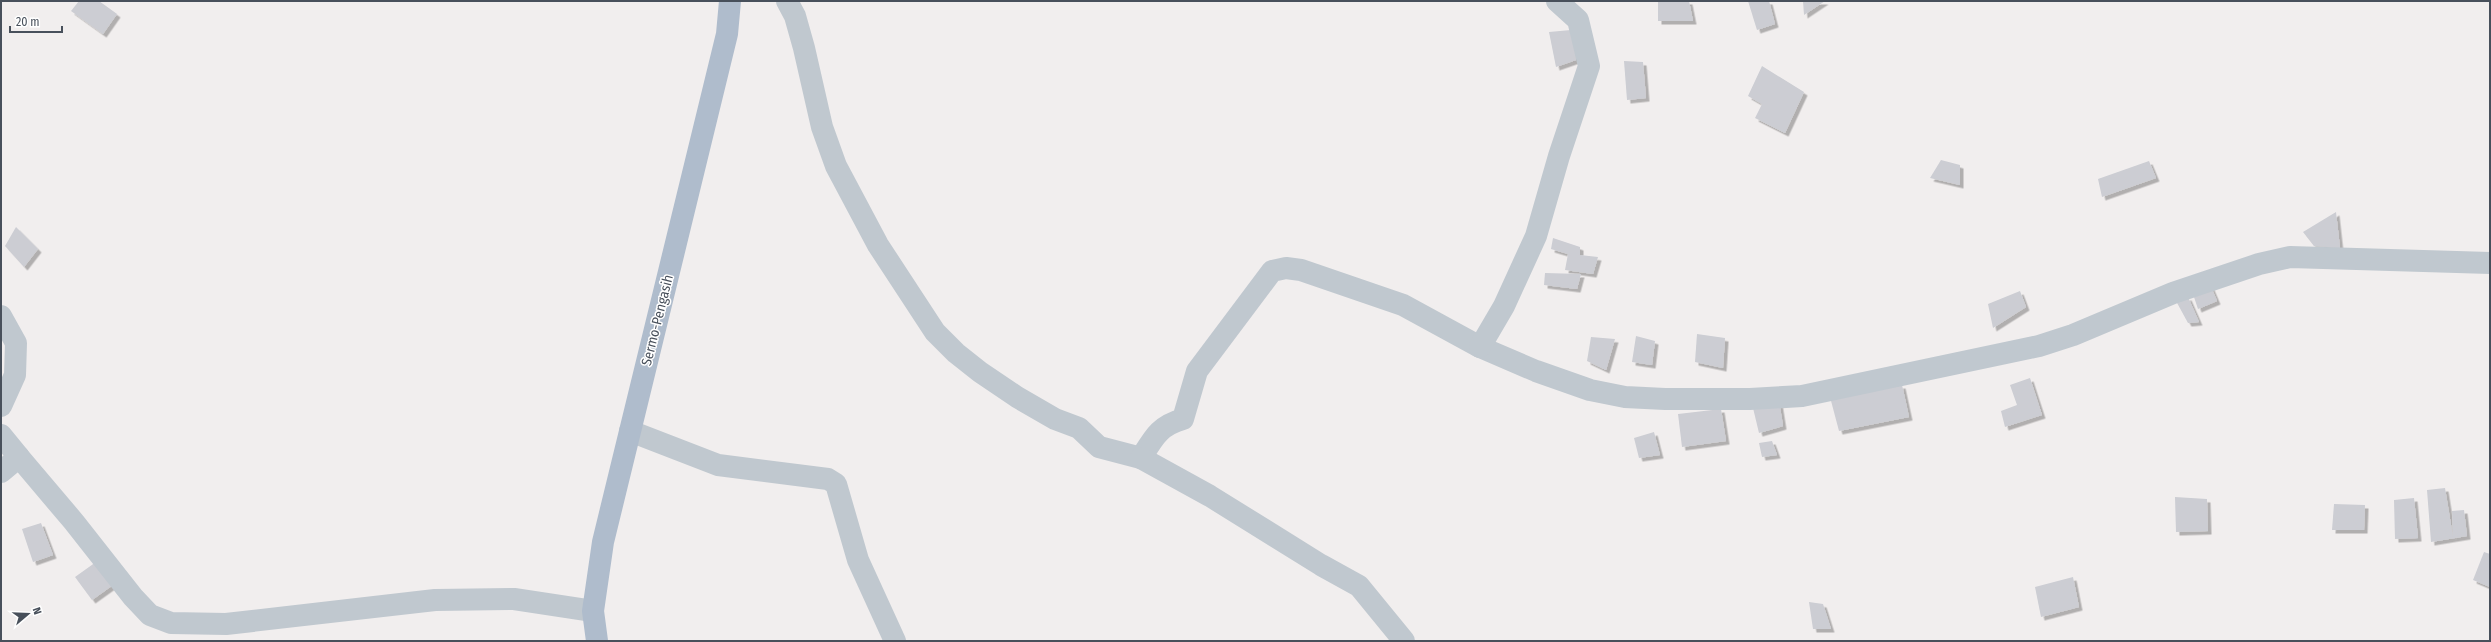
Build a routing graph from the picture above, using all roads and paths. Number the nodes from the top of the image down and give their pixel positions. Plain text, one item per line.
1 (730, 1) edge
2 (787, 1) edge
3 (1557, 1) edge
4 (2490, 263) edge
5 (1, 316) edge
6 (1480, 347) junction
7 (1, 406) edge
8 (630, 431) junction
9 (1, 435) edge
10 (19, 457) junction
11 (1141, 458) junction
12 (1, 472) edge
13 (593, 611) junction
14 (597, 641) edge
15 (895, 641) edge
16 (1404, 641) edge

1 - 8 main road, Sermo-Pengasih
2 - 11 street
3 - 6 street
4 - 6 street
5 - 7 street
6 - 11 street
8 - 13 main road, Sermo-Pengasih
8 - 15 street
9 - 10 street
10 - 12 street
10 - 13 street
11 - 16 street
13 - 14 main road, Sermo-Pengasih

